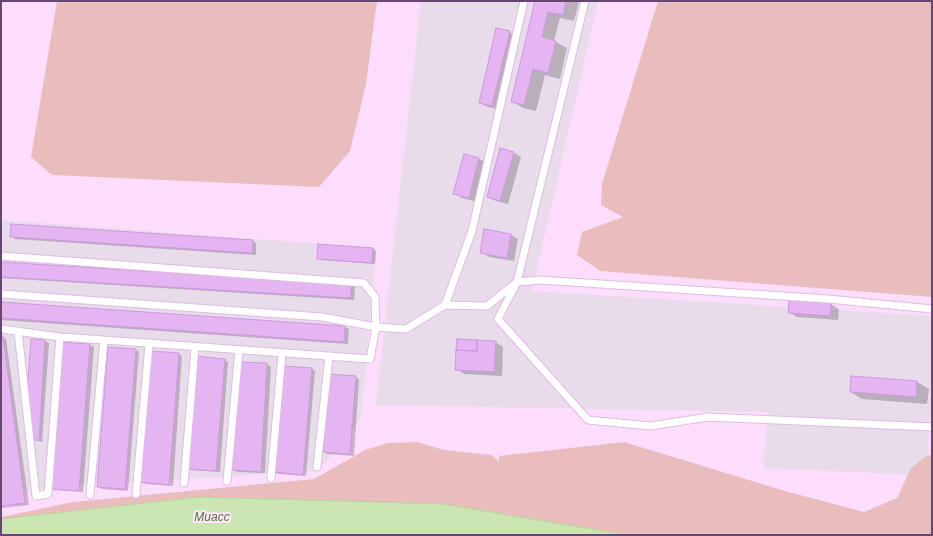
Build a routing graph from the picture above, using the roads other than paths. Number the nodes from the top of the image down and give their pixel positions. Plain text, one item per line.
1 (524, 1) edge
2 (585, 1) edge
3 (1, 256) edge
4 (517, 282) junction
5 (1, 294) edge
6 (445, 305) junction
7 (932, 308) edge
8 (376, 327) junction
9 (1, 329) edge
10 (18, 331) junction
11 (60, 337) junction
12 (104, 340) junction
13 (148, 344) junction
14 (195, 347) junction
15 (239, 350) junction
16 (282, 353) junction
17 (329, 356) junction
18 (932, 427) edge
19 (317, 466) dead end
20 (271, 478) dead end
21 (227, 481) dead end
22 (184, 483) dead end
23 (136, 494) dead end
24 (90, 496) dead end

1 - 6 lane
2 - 4 lane
3 - 8 lane
4 - 6 lane
4 - 7 lane
4 - 18 lane
5 - 8 lane
6 - 8 lane
8 - 17 lane
9 - 10 lane
10 - 11 lane
10 - 11 lane
11 - 12 lane
12 - 13 lane
12 - 24 lane
13 - 14 lane
13 - 23 lane
14 - 15 lane
14 - 22 lane
15 - 16 lane
15 - 21 lane
16 - 17 lane
16 - 20 lane
17 - 19 lane

